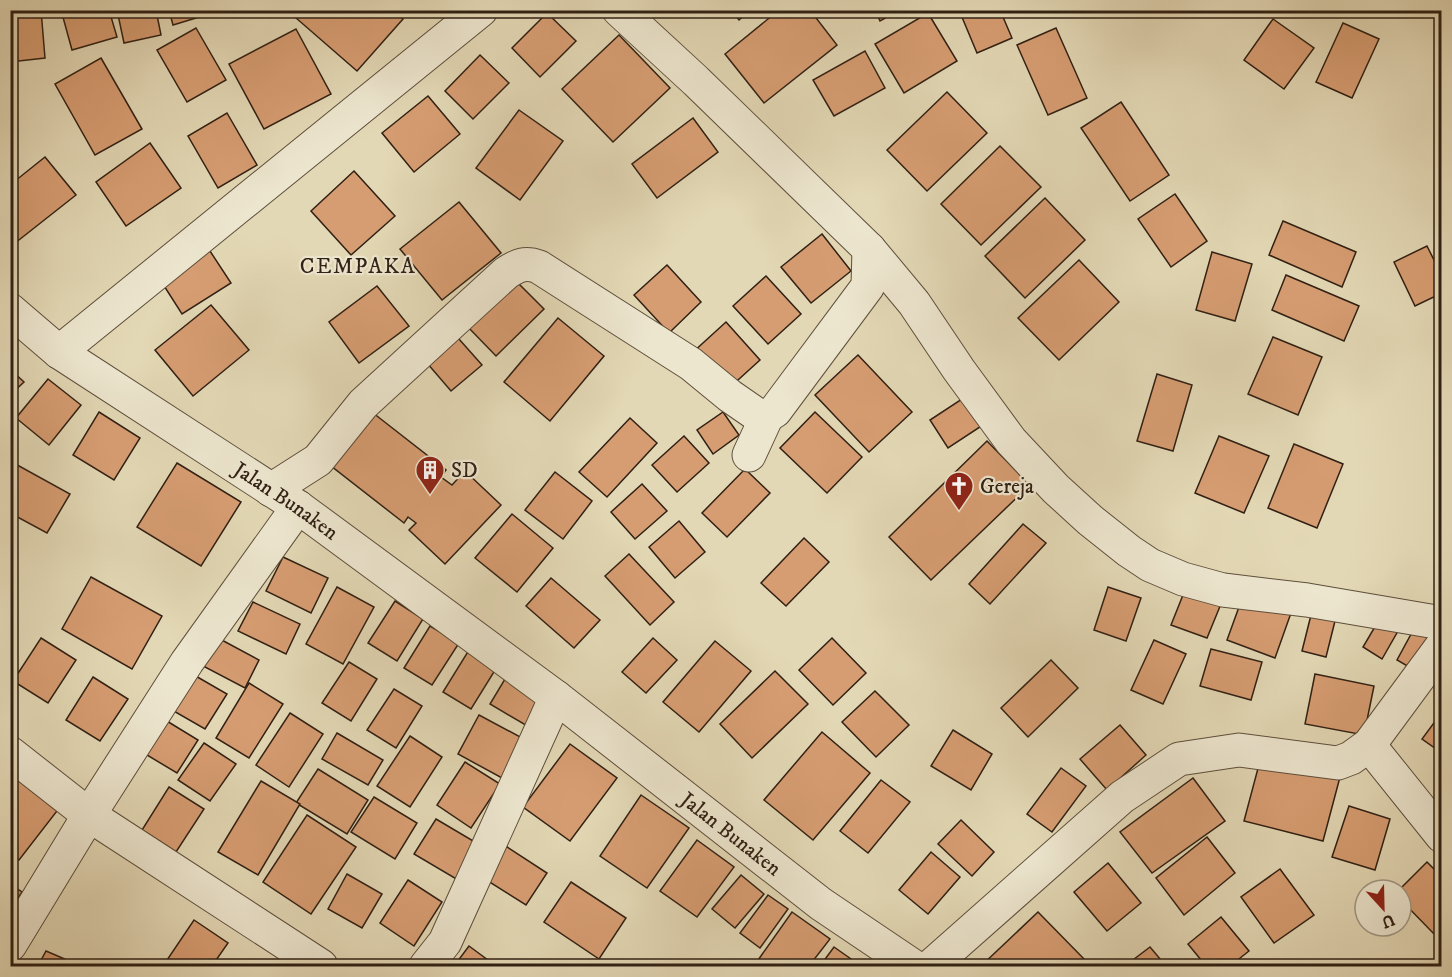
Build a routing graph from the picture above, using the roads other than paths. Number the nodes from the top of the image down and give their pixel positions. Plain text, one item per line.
1 (481, 10) edge
2 (622, 12) edge
3 (869, 249) junction
4 (10, 310) edge
5 (59, 352) junction
6 (767, 416) junction
7 (748, 455) dead end
8 (285, 498) junction
9 (1442, 623) edge
10 (1442, 646) edge
11 (556, 697) junction
12 (1369, 745) junction
13 (10, 753) edge
14 (88, 815) junction
15 (1442, 836) edge
16 (10, 945) edge
17 (321, 966) edge
18 (426, 966) edge
19 (916, 966) edge

1 - 5 street
2 - 3 street
3 - 6 street
3 - 9 street
4 - 5 street, Jalan Bunaken
5 - 8 street, Jalan Bunaken
6 - 7 street
6 - 8 street
8 - 11 street, Jalan Bunaken
8 - 14 street
10 - 12 street
11 - 18 street
11 - 19 street, Jalan Bunaken
12 - 15 street
12 - 19 street
13 - 14 street
14 - 16 street
14 - 17 street

